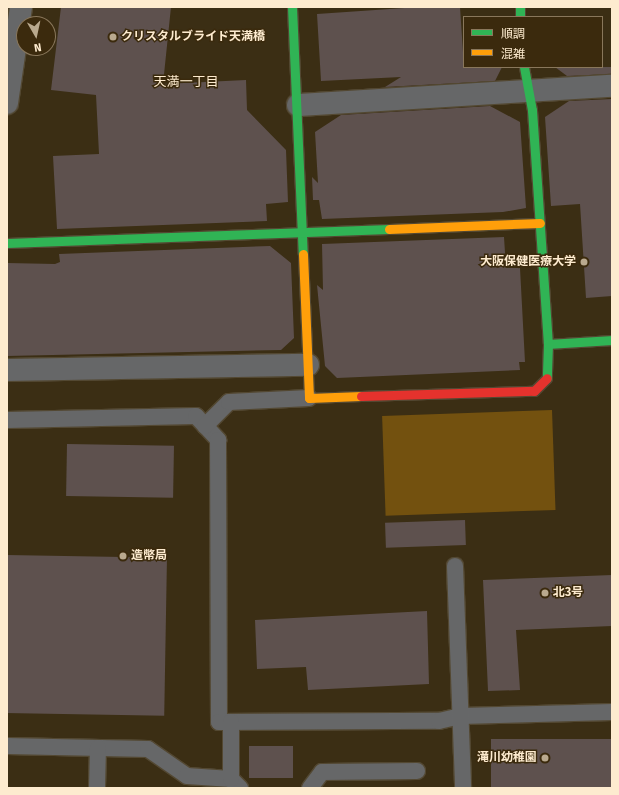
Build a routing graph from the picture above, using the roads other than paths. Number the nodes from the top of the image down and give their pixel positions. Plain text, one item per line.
1 (21, 7) edge
2 (292, 7) edge
3 (524, 68) edge
4 (612, 86) edge
5 (526, 92) junction
6 (7, 103) edge
7 (298, 105) junction
8 (540, 223) junction
9 (301, 230) junction
10 (7, 243) edge
11 (612, 340) edge
12 (548, 344) junction
13 (308, 365) junction
14 (7, 370) edge
15 (309, 398) junction
16 (7, 420) edge
17 (205, 426) junction
18 (455, 566) dead end
19 (612, 712) edge
20 (461, 716) junction
21 (231, 722) junction
22 (7, 746) edge
23 (98, 748) junction
24 (417, 771) dead end
25 (235, 783) edge
26 (97, 788) edge
27 (310, 788) edge
28 (464, 788) edge

1 - 6 street
2 - 7 street
3 - 5 street
4 - 5 street
5 - 7 street
5 - 8 street
7 - 9 street
8 - 9 street
8 - 12 street
9 - 10 street
9 - 13 street
11 - 12 street
12 - 15 street
13 - 14 street
13 - 15 street
15 - 17 lane
16 - 17 lane
17 - 21 lane
18 - 20 lane
19 - 20 lane
20 - 21 lane
20 - 28 lane
21 - 25 lane
22 - 23 lane
23 - 25 lane
23 - 26 lane
24 - 27 lane

